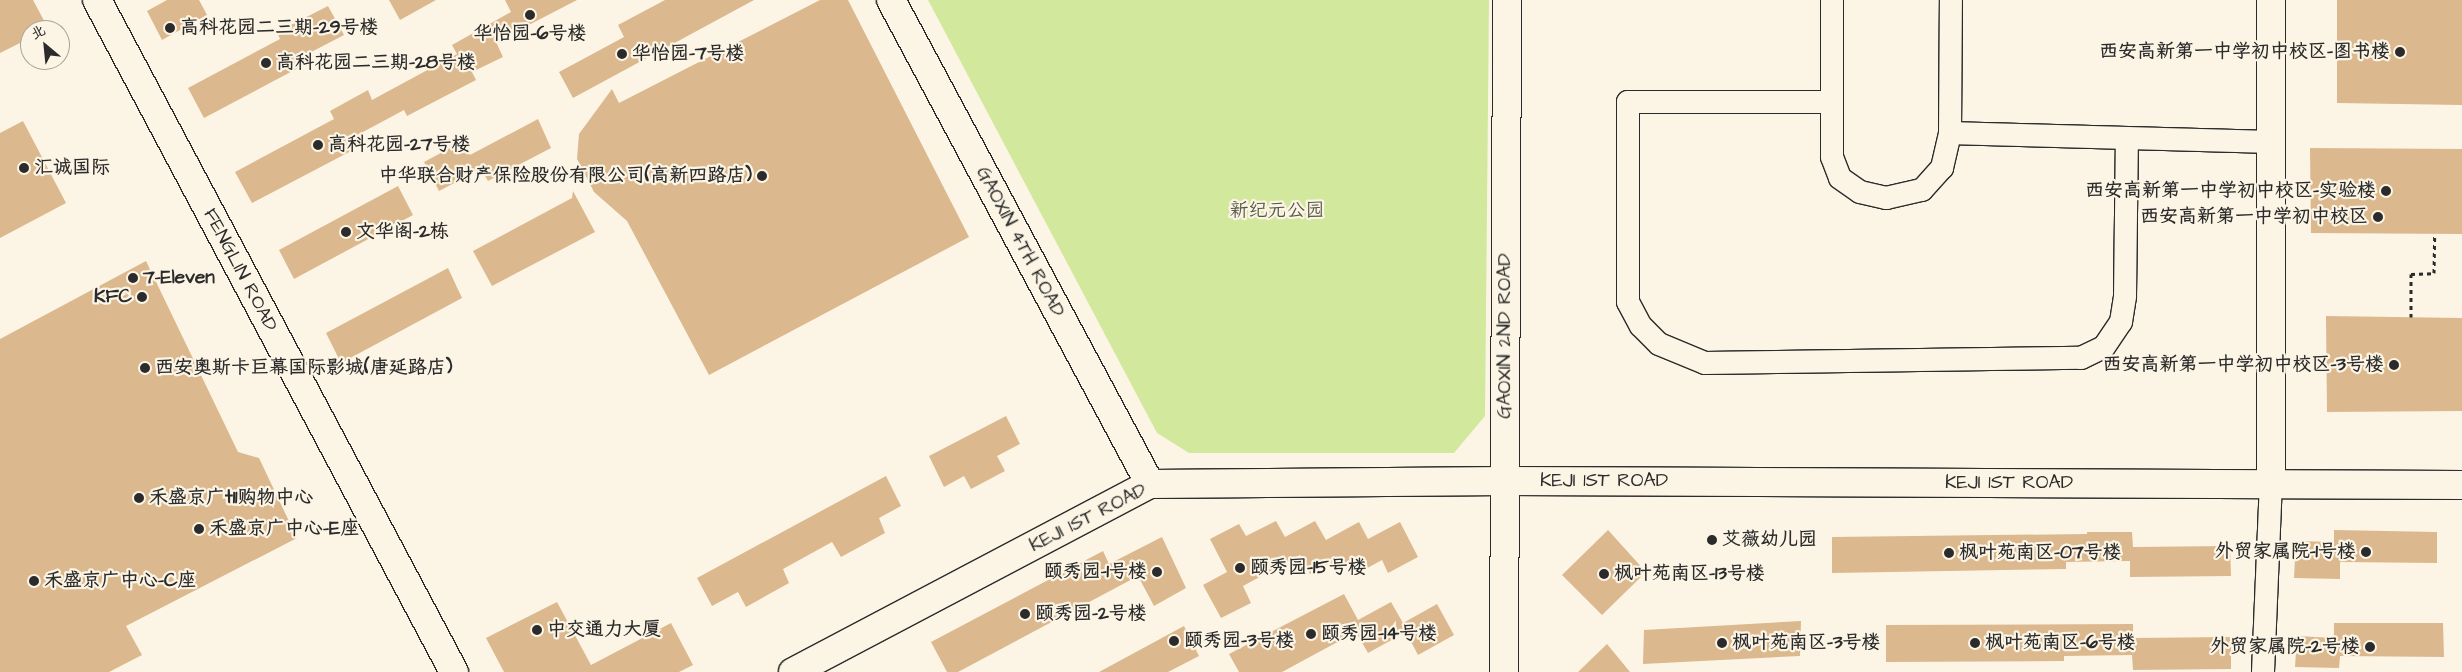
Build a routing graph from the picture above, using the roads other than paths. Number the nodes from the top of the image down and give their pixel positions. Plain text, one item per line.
1 (97, 0) edge
2 (891, 0) edge
3 (1507, 0) edge
4 (1525, 0) edge
5 (1832, 0) edge
6 (1952, 0) edge
7 (2271, 0) edge
8 (1831, 102) junction
9 (1950, 133) junction
10 (2127, 139) junction
11 (2270, 142) junction
12 (1514, 481) junction
13 (1150, 484) junction
14 (2271, 484) junction
15 (2462, 485) edge
16 (454, 672) edge
17 (793, 672) edge
18 (1504, 672) edge
19 (1522, 672) edge
20 (2262, 672) edge

1 - 16 street, FENGLIN ROAD
2 - 13 street, GAOXIN 4TH ROAD
3 - 12 street, GAOXIN 2ND ROAD
4 - 12 street, GAOXIN 2ND ROAD
5 - 8 street
6 - 9 street
7 - 11 street
8 - 9 street
8 - 10 street
9 - 10 street
10 - 11 street
11 - 14 street
12 - 13 street, KEJI 1ST ROAD
12 - 14 street, KEJI 1ST ROAD
12 - 18 street, GAOXIN 2ND ROAD
12 - 19 street, GAOXIN 2ND ROAD
13 - 17 street, KEJI 1ST ROAD
14 - 15 street, KEJI 1ST ROAD
14 - 20 street

